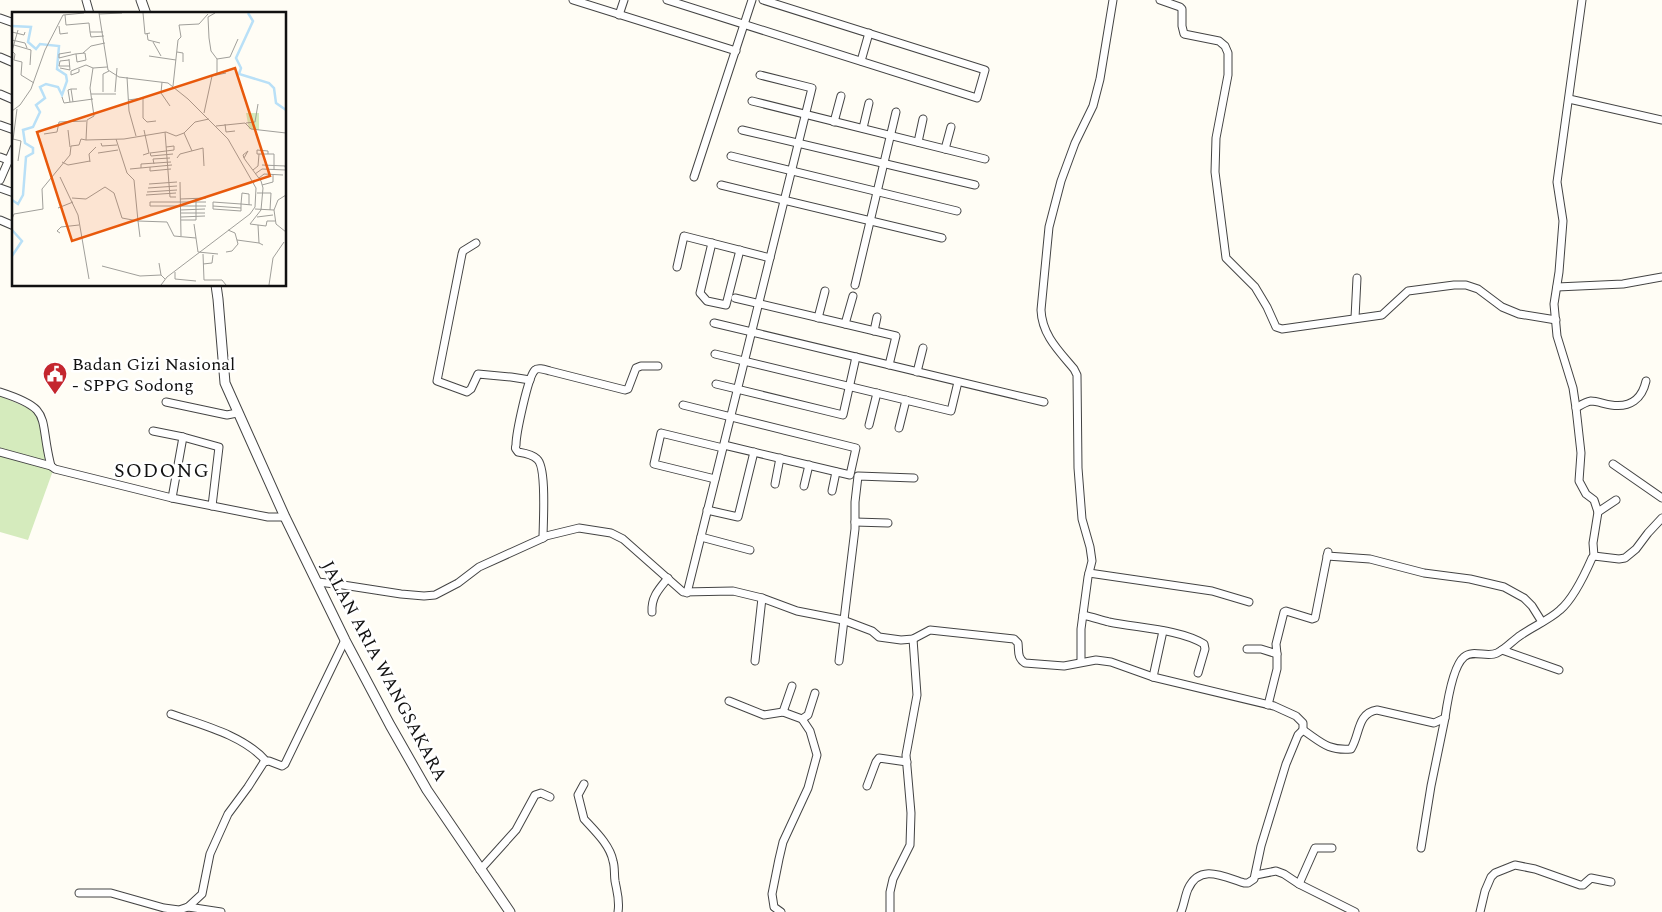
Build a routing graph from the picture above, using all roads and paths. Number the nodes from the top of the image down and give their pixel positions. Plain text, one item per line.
1 (573, 0) edge
2 (624, 0) edge
3 (668, 0) edge
4 (752, 0) edge
5 (763, 0) edge
6 (1113, 0) edge
7 (1160, 0) edge
8 (1582, 0) edge
9 (619, 15) junction
10 (0, 18) edge
11 (12, 22) edge
12 (744, 24) junction
13 (869, 34) junction
14 (736, 51) junction
15 (0, 57) edge
16 (861, 61) junction
17 (12, 62) edge
18 (760, 75) dead end
19 (0, 94) edge
20 (841, 96) dead end
21 (12, 99) edge
22 (1568, 99) junction
23 (752, 101) dead end
24 (869, 103) dead end
25 (896, 112) dead end
26 (806, 114) junction
27 (923, 119) dead end
28 (1662, 120) edge
29 (834, 122) junction
30 (0, 125) edge
31 (862, 128) junction
32 (951, 128) dead end
33 (12, 129) edge
34 (742, 130) dead end
35 (890, 135) junction
36 (918, 142) junction
37 (798, 143) junction
38 (946, 149) junction
39 (12, 152) edge
40 (731, 156) dead end
41 (0, 157) edge
42 (985, 159) dead end
43 (8, 160) junction
44 (884, 164) junction
45 (792, 171) junction
46 (694, 177) dead end
47 (0, 180) edge
48 (721, 185) dead end
49 (975, 185) dead end
50 (0, 188) edge
51 (877, 191) junction
52 (12, 192) edge
53 (784, 200) junction
54 (957, 211) dead end
55 (0, 220) edge
56 (870, 220) junction
57 (12, 225) edge
58 (942, 238) dead end
59 (712, 243) junction
60 (476, 244) dead end
61 (740, 250) junction
62 (770, 258) junction
63 (677, 267) dead end
64 (1662, 277) edge
65 (1357, 278) dead end
66 (855, 284) dead end
67 (216, 286) edge
68 (1557, 287) junction
69 (825, 291) dead end
70 (853, 296) dead end
71 (735, 298) dead end
72 (759, 304) junction
73 (877, 317) dead end
74 (818, 318) junction
75 (1355, 318) junction
76 (1556, 320) junction
77 (714, 323) dead end
78 (845, 324) junction
79 (874, 331) junction
80 (752, 332) junction
81 (923, 348) dead end
82 (715, 354) dead end
83 (856, 357) junction
84 (744, 361) junction
85 (889, 365) junction
86 (658, 366) dead end
87 (917, 372) junction
88 (530, 380) junction
89 (1646, 381) dead end
90 (958, 382) junction
91 (716, 384) dead end
92 (850, 386) junction
93 (737, 389) junction
94 (0, 392) edge
95 (877, 393) junction
96 (906, 400) junction
97 (166, 402) dead end
98 (1044, 402) dead end
99 (684, 405) dead end
100 (1576, 408) junction
101 (237, 413) junction
102 (730, 417) junction
103 (869, 425) dead end
104 (899, 428) dead end
105 (154, 431) dead end
106 (183, 437) junction
107 (723, 446) junction
108 (0, 452) edge
109 (754, 452) junction
110 (780, 458) junction
111 (1612, 464) dead end
112 (809, 465) junction
113 (51, 466) junction
114 (836, 472) junction
115 (914, 478) dead end
116 (715, 479) junction
117 (775, 484) dead end
118 (804, 486) dead end
119 (832, 491) dead end
120 (172, 498) junction
121 (1662, 498) edge
122 (1616, 500) dead end
123 (212, 506) junction
124 (707, 510) junction
125 (1598, 512) junction
126 (285, 517) junction
127 (1662, 518) edge
128 (855, 522) junction
129 (888, 523) dead end
130 (701, 537) junction
131 (543, 538) junction
132 (750, 550) dead end
133 (1594, 556) junction
134 (1089, 573) junction
135 (668, 578) junction
136 (318, 582) junction
137 (687, 593) junction
138 (762, 598) junction
139 (1249, 602) dead end
140 (652, 612) dead end
141 (1083, 615) junction
142 (843, 620) junction
143 (1542, 622) junction
144 (1163, 631) junction
145 (913, 639) junction
146 (345, 640) junction
147 (1247, 649) dead end
148 (1502, 650) junction
149 (1277, 654) junction
150 (755, 661) dead end
151 (839, 661) dead end
152 (1081, 662) junction
153 (1559, 670) dead end
154 (1198, 672) dead end
155 (1153, 677) junction
156 (792, 686) dead end
157 (814, 694) dead end
158 (729, 701) dead end
159 (1268, 705) junction
160 (783, 712) junction
161 (170, 714) dead end
162 (1445, 718) junction
163 (802, 719) junction
164 (1303, 730) junction
165 (266, 761) junction
166 (907, 762) junction
167 (584, 784) dead end
168 (867, 786) dead end
169 (550, 797) dead end
170 (1332, 848) dead end
171 (1421, 848) dead end
172 (480, 870) junction
173 (1256, 876) junction
174 (1611, 882) dead end
175 (1299, 884) junction
176 (79, 893) dead end
177 (188, 907) junction
178 (153, 909) edge
179 (221, 912) edge
180 (510, 912) edge
181 (618, 912) edge
182 (781, 912) edge
183 (890, 912) edge
184 (1181, 912) edge
185 (1355, 912) edge
186 (1480, 912) edge

1 - 9 street
2 - 9 street
3 - 12 street
4 - 12 street
5 - 13 street
6 - 134 street
7 - 75 street
8 - 22 street
9 - 14 street
10 - 11 street
12 - 14 street
12 - 16 street
13 - 16 street
13 - 16 street
14 - 46 street
15 - 17 street
18 - 26 street
19 - 21 street
20 - 29 street
22 - 28 street
22 - 68 street
23 - 26 street
24 - 31 street
25 - 35 street
26 - 29 street
26 - 37 street
27 - 36 street
29 - 31 street
30 - 33 street
31 - 35 street
32 - 38 street
34 - 37 street
35 - 36 street
35 - 44 street
36 - 38 street
37 - 44 street
37 - 45 street
38 - 42 street
39 - 43 street
40 - 45 street
41 - 43 street
43 - 47 street
44 - 49 street
44 - 51 street
45 - 51 street
45 - 53 street
48 - 53 street
50 - 52 street
51 - 54 street
51 - 56 street
53 - 56 street
53 - 62 street
55 - 57 street
56 - 58 street
56 - 66 street
59 - 61 street
59 - 61 street
59 - 63 street
60 - 88 street
61 - 62 street
62 - 72 street
64 - 68 street
65 - 75 street
67 - 101 street, JALAN ARIA WANGSAKARA
68 - 76 street
69 - 74 street
70 - 78 street
71 - 72 street
72 - 74 street
72 - 80 street
73 - 79 street
74 - 78 street
75 - 76 street
76 - 100 street
77 - 80 street
78 - 79 street
79 - 85 street
80 - 83 street
80 - 84 street
81 - 87 street
82 - 84 street
83 - 85 street
83 - 92 street
84 - 92 street
84 - 93 street
85 - 87 street
86 - 88 street
87 - 90 street
88 - 131 street
89 - 100 street
90 - 96 street
90 - 98 street
91 - 93 street
92 - 93 street
92 - 95 street
93 - 102 street
94 - 113 street
95 - 96 street
95 - 103 street
96 - 104 street
97 - 101 street
99 - 102 street
100 - 125 street
101 - 126 street, JALAN ARIA WANGSAKARA
102 - 107 street
102 - 114 street
105 - 106 street
106 - 120 street
106 - 123 street
107 - 109 street
107 - 116 street
107 - 116 street
108 - 113 street
109 - 110 street
109 - 124 street
110 - 112 street
110 - 117 street
111 - 121 street
112 - 114 street
112 - 118 street
113 - 120 street
114 - 119 street
115 - 128 street
116 - 124 street
120 - 123 street
122 - 125 street
123 - 126 street
124 - 130 street
125 - 133 street
126 - 136 street, JALAN ARIA WANGSAKARA
127 - 133 street
128 - 129 street
128 - 142 street
130 - 132 street
130 - 137 street
131 - 135 street
131 - 136 street
133 - 143 street
134 - 139 street
134 - 141 street
135 - 137 street
135 - 140 street
136 - 146 street, JALAN ARIA WANGSAKARA
137 - 138 street
138 - 142 street
138 - 150 street
141 - 144 street
141 - 152 street
142 - 145 street
142 - 151 street
143 - 148 street
143 - 149 street
144 - 154 street
144 - 155 street
145 - 152 street
145 - 166 street
146 - 165 street
146 - 172 street, JALAN ARIA WANGSAKARA
147 - 149 street
148 - 153 street
148 - 162 street
149 - 159 street
152 - 155 street
155 - 159 street
156 - 160 street
157 - 163 street
158 - 160 street
159 - 164 street
160 - 163 street
161 - 165 street
162 - 164 street
162 - 171 street
163 - 182 street
164 - 173 street
165 - 177 street
166 - 168 street
166 - 183 street
167 - 181 street
169 - 172 street
170 - 175 street
172 - 180 street, JALAN ARIA WANGSAKARA
173 - 175 street
173 - 184 street
174 - 186 street
175 - 185 street
176 - 178 street
177 - 178 street
177 - 179 street

